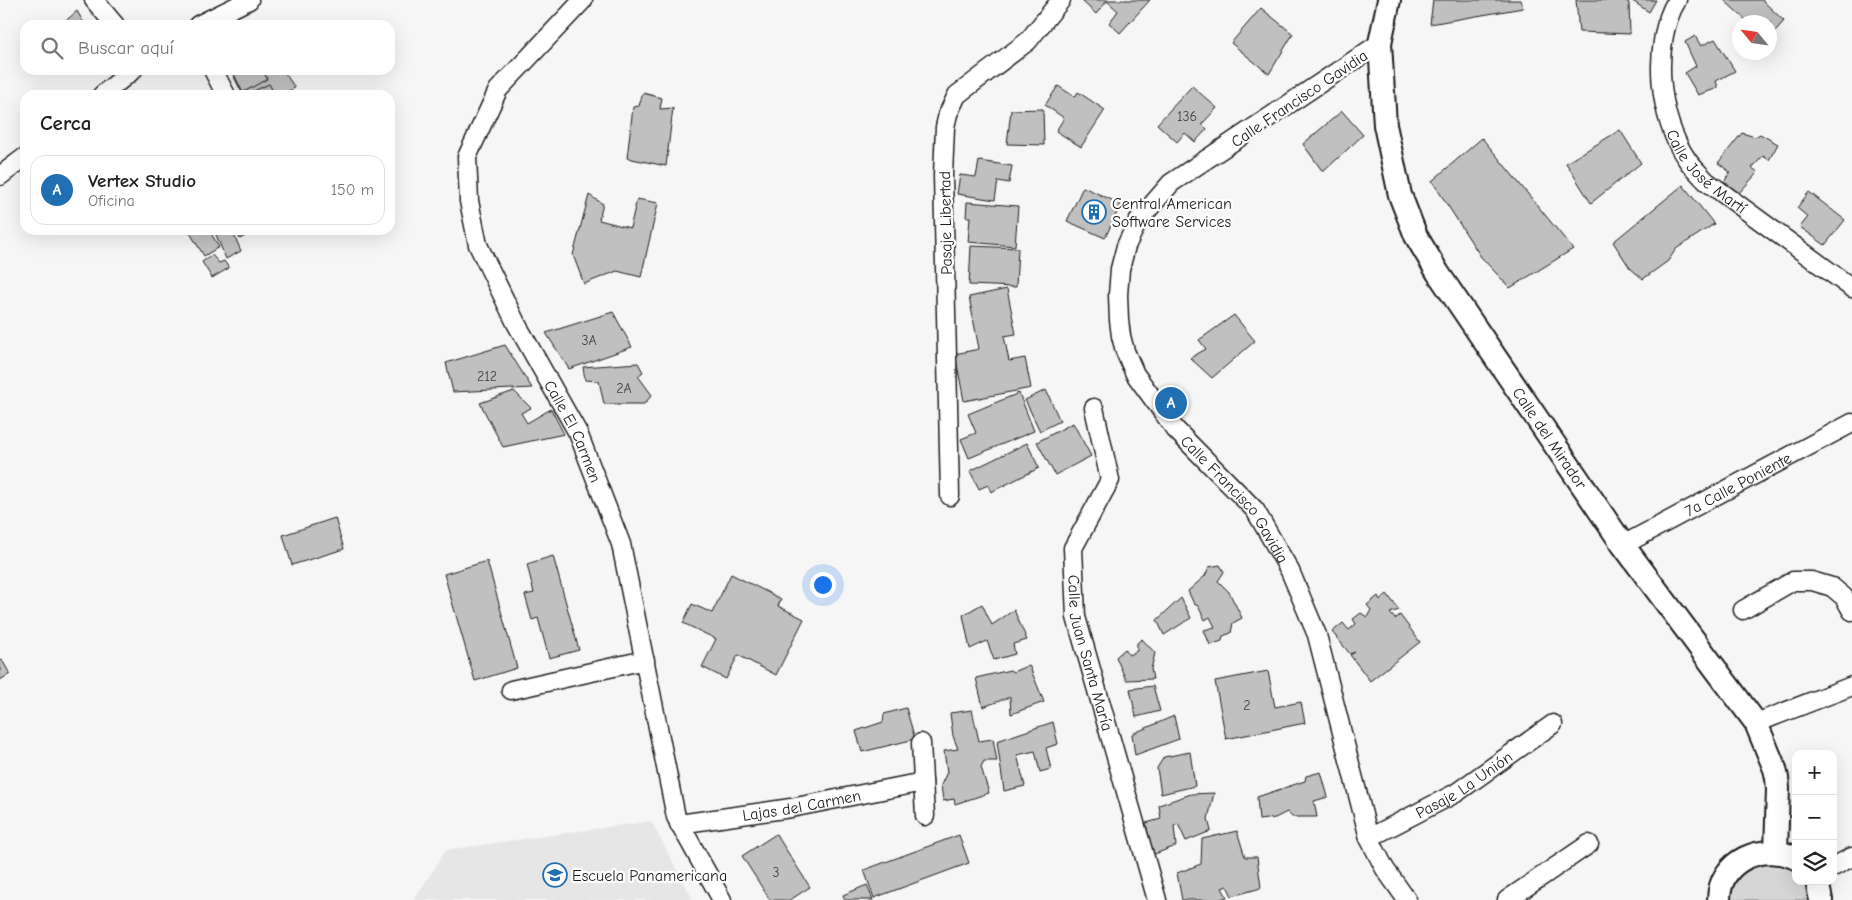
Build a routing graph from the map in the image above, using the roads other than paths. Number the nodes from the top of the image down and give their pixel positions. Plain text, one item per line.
1 (94, 0) edge
2 (250, 0) edge
3 (583, 0) edge
4 (1061, 0) edge
5 (1389, 0) edge
6 (1678, 0) edge
7 (111, 20) edge
8 (208, 20) edge
9 (1380, 44) junction
10 (127, 75) edge
11 (216, 75) edge
12 (108, 90) edge
13 (223, 90) edge
14 (20, 160) edge
15 (0, 176) edge
16 (1852, 288) edge
17 (1094, 408) dead end
18 (1852, 423) edge
19 (950, 496) dead end
20 (1623, 545) junction
21 (1743, 610) dead end
22 (1852, 611) edge
23 (645, 660) junction
24 (1852, 686) edge
25 (511, 690) dead end
26 (1756, 723) junction
27 (1553, 724) dead end
28 (921, 743) dead end
29 (923, 782) junction
30 (925, 816) dead end
31 (679, 824) junction
32 (1369, 838) junction
33 (1588, 844) dead end
34 (1786, 854) edge
35 (1852, 857) edge
36 (1837, 865) edge
37 (1817, 885) edge
38 (722, 900) edge
39 (1157, 900) edge
40 (1408, 900) edge
41 (1507, 900) edge
42 (1720, 900) edge
43 (1821, 900) edge

1 - 7 street
2 - 8 street
3 - 23 street, Calle El Carmen
4 - 19 street, Pasaje Libertad
5 - 9 street, Calle del Mirador
6 - 16 street, Calle José Martí
9 - 20 street, Calle del Mirador
9 - 32 street, Calle Francisco Gavidia
10 - 12 street
11 - 13 street
14 - 15 street
17 - 39 street, Calle Juan Santa María
18 - 20 street, 7a Calle Poniente
20 - 26 street, Calle del Mirador
21 - 22 street
23 - 25 street
23 - 31 street, Calle El Carmen
24 - 26 street
26 - 34 street, Calle del Mirador
27 - 32 street, Pasaje La Unión
28 - 29 street
29 - 30 street
29 - 31 street, Lajas del Carmen
31 - 38 street, Calle El Carmen
32 - 40 street, Calle Francisco Gavidia
33 - 41 street
34 - 42 street
35 - 36 street
37 - 43 street

